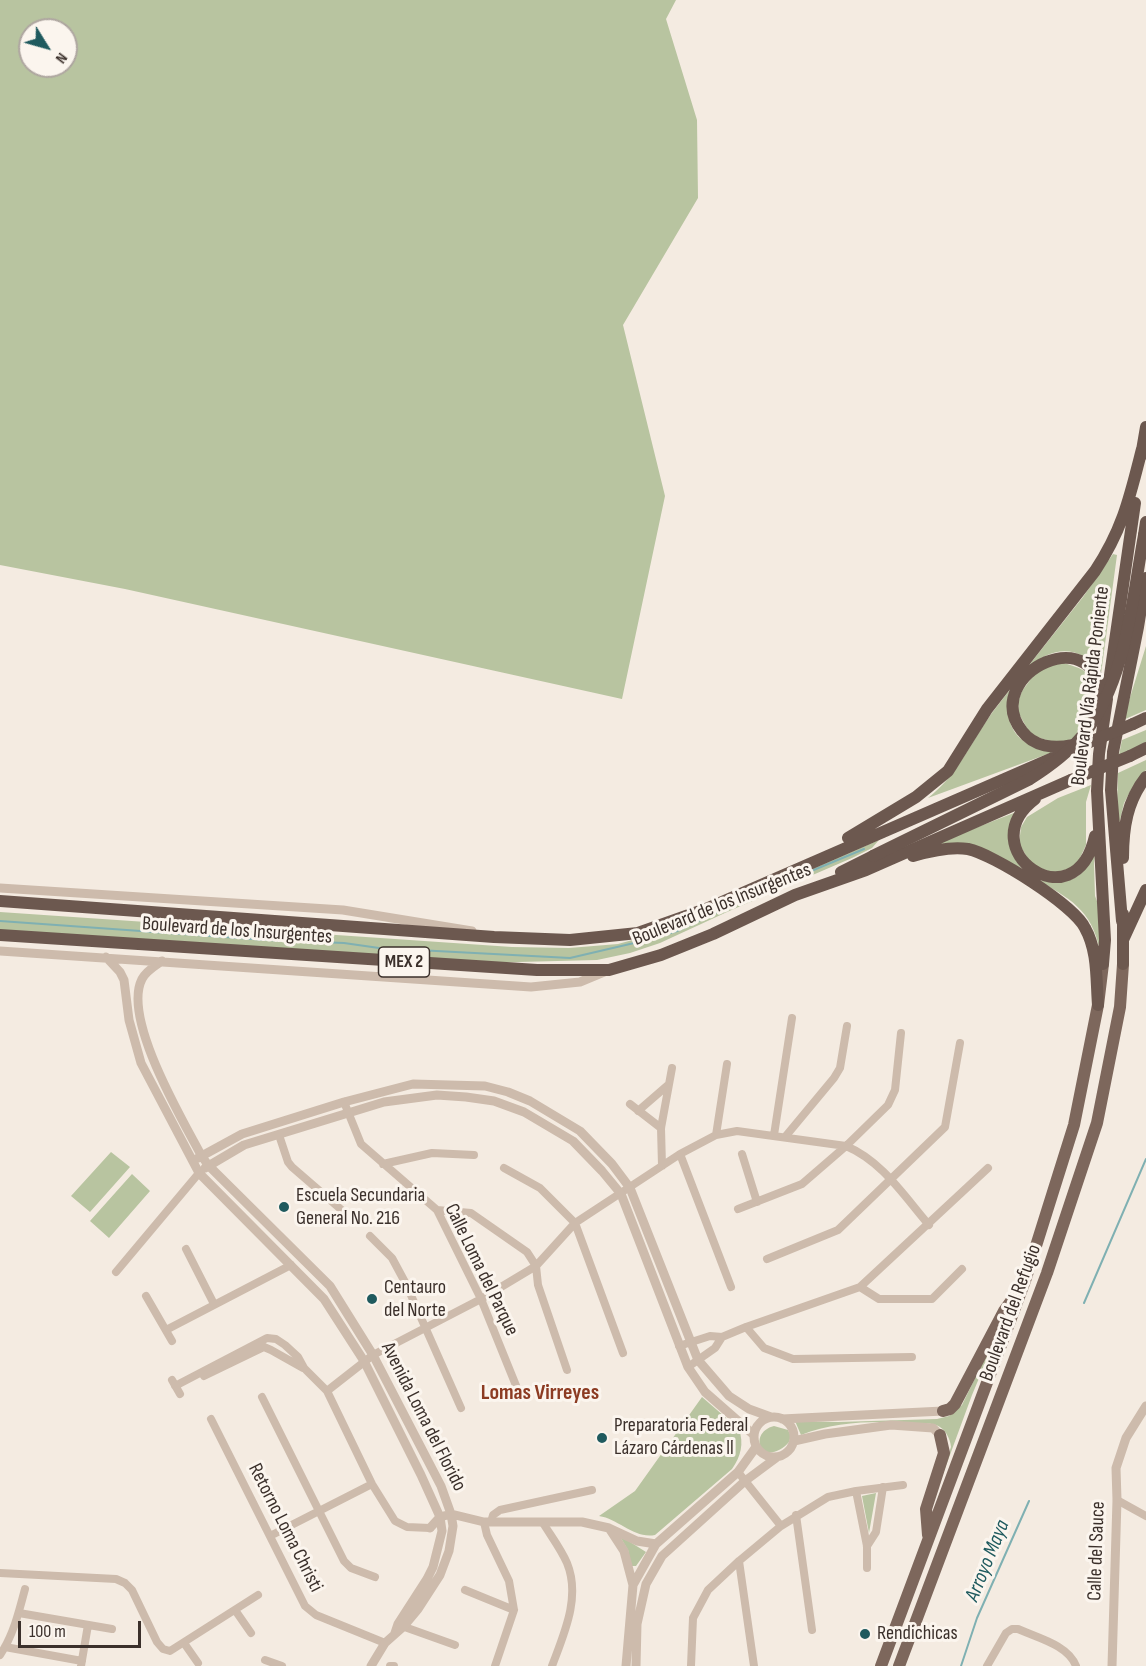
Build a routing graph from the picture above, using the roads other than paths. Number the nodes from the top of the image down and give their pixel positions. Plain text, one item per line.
1 (1146, 427) edge
2 (1142, 449) junction
3 (1145, 529) edge
4 (1146, 578) edge
5 (1146, 629) edge
6 (1131, 662) junction
7 (1146, 718) edge
8 (1103, 728) junction
9 (1146, 748) edge
10 (1062, 750) junction
11 (1146, 777) edge
12 (1053, 788) junction
13 (1098, 820) junction
14 (866, 870) junction
15 (790, 871) junction
16 (0, 888) edge
17 (1146, 890) edge
18 (795, 896) junction
19 (0, 901) edge
20 (1122, 921) junction
21 (0, 935) edge
22 (494, 937) junction
23 (1123, 942) junction
24 (0, 951) edge
25 (106, 957) junction
26 (162, 961) junction
27 (1103, 964) joint
28 (1123, 964) joint
29 (609, 970) junction
30 (1098, 1005) junction
31 (792, 1018) dead end
32 (846, 1026) dead end
33 (901, 1034) dead end
34 (960, 1043) dead end
35 (727, 1064) dead end
36 (672, 1068) dead end
37 (668, 1085) junction
38 (344, 1102) junction
39 (630, 1104) dead end
40 (178, 1110) junction
41 (638, 1111) junction
42 (348, 1114) junction
43 (169, 1116) junction
44 (662, 1128) junction
45 (716, 1135) junction
46 (774, 1135) junction
47 (279, 1136) junction
48 (784, 1137) junction
49 (846, 1146) junction
50 (681, 1154) junction
51 (742, 1154) dead end
52 (201, 1155) junction
53 (474, 1155) dead end
54 (193, 1162) junction
55 (383, 1164) junction
56 (208, 1165) junction
57 (662, 1166) junction
58 (504, 1168) dead end
59 (988, 1168) dead end
60 (199, 1173) junction
61 (891, 1180) junction
62 (630, 1188) junction
63 (621, 1194) junction
64 (758, 1202) junction
65 (738, 1209) dead end
66 (437, 1210) junction
67 (344, 1212) dead end
68 (575, 1223) junction
69 (929, 1225) junction
70 (370, 1236) dead end
71 (186, 1249) dead end
72 (767, 1259) dead end
73 (291, 1265) junction
74 (536, 1266) junction
75 (962, 1269) dead end
76 (116, 1272) dead end
77 (1024, 1281) junction
78 (731, 1287) dead end
79 (860, 1287) junction
80 (146, 1296) dead end
81 (481, 1299) junction
82 (214, 1304) junction
83 (425, 1327) junction
84 (747, 1327) junction
85 (166, 1330) junction
86 (722, 1337) junction
87 (172, 1341) dead end
88 (691, 1342) junction
89 (679, 1346) junction
90 (623, 1353) dead end
91 (373, 1355) junction
92 (912, 1357) dead end
93 (698, 1360) junction
94 (364, 1361) junction
95 (688, 1367) junction
96 (304, 1368) junction
97 (567, 1370) dead end
98 (517, 1388) dead end
99 (327, 1391) junction
100 (262, 1397) dead end
101 (1146, 1406) edge
102 (461, 1408) dead end
103 (943, 1411) joint
104 (777, 1418) junction
105 (211, 1419) dead end
106 (754, 1435) junction
107 (940, 1435) joint
108 (794, 1441) junction
109 (756, 1447) junction
110 (776, 1458) junction
111 (738, 1472) junction
112 (745, 1481) junction
113 (372, 1484) junction
114 (903, 1485) dead end
115 (883, 1487) junction
116 (592, 1491) dead end
117 (856, 1491) junction
118 (1118, 1500) junction
119 (320, 1511) junction
120 (452, 1514) junction
121 (796, 1515) junction
122 (1146, 1515) edge
123 (440, 1518) junction
124 (470, 1518) junction
125 (488, 1522) junction
126 (543, 1523) junction
127 (453, 1526) junction
128 (781, 1526) junction
129 (430, 1528) junction
130 (609, 1528) junction
131 (442, 1531) junction
132 (270, 1536) junction
133 (928, 1540) junction
134 (656, 1544) junction
135 (867, 1546) junction
136 (739, 1561) junction
137 (867, 1568) dead end
138 (0, 1573) edge
139 (375, 1577) dead end
140 (633, 1585) junction
141 (25, 1589) dead end
142 (465, 1590) dead end
143 (258, 1595) dead end
144 (235, 1610) junction
145 (514, 1610) junction
146 (19, 1613) junction
147 (88, 1625) junction
148 (399, 1628) junction
149 (111, 1629) dead end
150 (812, 1630) dead end
151 (251, 1633) dead end
152 (184, 1643) junction
153 (385, 1643) junction
154 (455, 1645) dead end
155 (5, 1647) junction
156 (0, 1655) edge
157 (265, 1660) dead end
158 (81, 1663) edge
159 (198, 1663) dead end
160 (282, 1666) edge
161 (371, 1666) edge
162 (495, 1666) edge
163 (552, 1666) edge
164 (626, 1666) edge
165 (636, 1666) edge
166 (691, 1666) edge
167 (754, 1666) edge
168 (881, 1666) edge
169 (899, 1666) edge
170 (987, 1666) edge
171 (1076, 1666) edge
172 (1112, 1666) edge

1 - 2 highway
2 - 8 highway, Boulevard Vía Rápida Poniente
2 - 15 highway
3 - 18 highway, bridge
4 - 6 highway
5 - 6 highway
6 - 20 highway
7 - 10 highway, Boulevard de los Insurgentes, bridge
8 - 10 highway
8 - 13 highway, Boulevard Vía Rápida Poniente
9 - 12 highway, Boulevard de los Insurgentes, bridge
10 - 15 highway, Boulevard de los Insurgentes
11 - 20 highway
12 - 13 highway
12 - 14 highway, Boulevard de los Insurgentes
13 - 27 highway, Boulevard Vía Rápida Poniente
14 - 18 highway, Boulevard de los Insurgentes
14 - 30 highway
15 - 22 highway, Boulevard de los Insurgentes / MEX 2
16 - 22 street
17 - 23 highway
18 - 29 highway, Boulevard de los Insurgentes / MEX 2
19 - 22 highway, Boulevard de los Insurgentes / MEX 2
20 - 23 highway
21 - 29 highway, Boulevard de los Insurgentes / MEX 2
23 - 28 highway
24 - 25 street
25 - 26 street
25 - 43 street, Avenida Loma del Florido
26 - 29 street
26 - 40 street, Avenida Loma del Florido
27 - 30 main road, Boulevard del Refugio
28 - 169 main road, Boulevard del Refugio
30 - 77 main road, Boulevard del Refugio
31 - 46 street
32 - 48 street
33 - 49 street
34 - 61 street
35 - 45 street
36 - 37 street
37 - 41 street
37 - 44 street
38 - 42 street, Calle Loma del Parque
38 - 52 street
38 - 62 street
39 - 41 street
40 - 43 street
40 - 52 street, Avenida Loma del Florido
41 - 44 street
42 - 47 street
42 - 55 street, Calle Loma del Parque
42 - 63 street
43 - 54 street, Avenida Loma del Florido
44 - 57 street
45 - 46 street
45 - 50 street
46 - 48 street
47 - 56 street
47 - 67 street
48 - 49 street
49 - 61 street
49 - 64 street
50 - 57 street
50 - 78 street
51 - 64 street
52 - 54 street
52 - 56 street, Avenida Loma del Florido
53 - 55 street
54 - 60 street, Avenida Loma del Florido
55 - 66 street, Calle Loma del Parque
56 - 60 street
56 - 91 street, Avenida Loma del Florido
57 - 62 street
58 - 68 street
59 - 69 street
60 - 73 street, Avenida Loma del Florido
60 - 76 street
61 - 69 street
61 - 72 street
62 - 63 street
62 - 88 street
63 - 68 street
63 - 89 street
64 - 65 street
66 - 74 street
66 - 81 street, Calle Loma del Parque
68 - 74 street
68 - 90 street
69 - 79 street
70 - 83 street
71 - 82 street
73 - 82 street
73 - 94 street, Avenida Loma del Florido
74 - 81 street
74 - 97 street
75 - 79 street
77 - 103 main road
77 - 133 main road, Boulevard del Refugio
79 - 84 street
80 - 85 street
81 - 83 street
81 - 98 street, Calle Loma del Parque
82 - 85 street
83 - 91 street
83 - 102 street
84 - 86 street
84 - 92 street
85 - 87 street
86 - 88 street
86 - 93 street
88 - 89 street
88 - 93 street
89 - 95 street
91 - 94 street
91 - 120 street, Avenida Loma del Florido
93 - 95 street
93 - 104 street
94 - 99 street
94 - 123 street, Avenida Loma del Florido
95 - 106 street
96 - 96 street
96 - 99 street
99 - 113 street
100 - 119 street
101 - 118 street, Calle del Sauce
103 - 104 street
104 - 106 street
104 - 108 street
105 - 132 street, Retorno Loma Christi
106 - 109 street
107 - 108 street
107 - 133 main road
108 - 110 street
109 - 110 street
109 - 111 street
110 - 112 street
111 - 112 street
111 - 134 street
112 - 128 street
112 - 165 street
113 - 119 street
113 - 129 street
114 - 115 street
115 - 117 street
115 - 135 street
116 - 125 street
117 - 121 street
117 - 135 street
118 - 122 street
118 - 172 street, Calle del Sauce
119 - 132 street
119 - 139 street
120 - 123 street
120 - 124 street
120 - 127 street, Avenida Loma del Florido
121 - 128 street
121 - 150 street
123 - 129 street
123 - 131 street, Avenida Loma del Florido
124 - 125 street
124 - 127 street
125 - 126 street
125 - 145 street
126 - 130 street
126 - 163 street
127 - 131 street
127 - 148 street, Avenida Loma del Florido
128 - 136 street
129 - 131 street
130 - 134 street
130 - 140 street
131 - 148 street, Avenida Loma del Florido
132 - 153 street, Retorno Loma Christi
133 - 168 main road, Boulevard del Refugio
134 - 140 street
135 - 137 street
136 - 166 street
136 - 167 street
138 - 152 street
140 - 164 street
141 - 146 street
142 - 145 street
143 - 144 street
144 - 151 street
144 - 152 street
145 - 162 street
146 - 147 street
146 - 155 street
147 - 149 street
147 - 158 street
148 - 153 street, Avenida Loma del Florido
148 - 154 street
152 - 159 street
153 - 161 street, Avenida Loma del Florido
155 - 156 street
155 - 158 street
157 - 160 street
170 - 171 street

